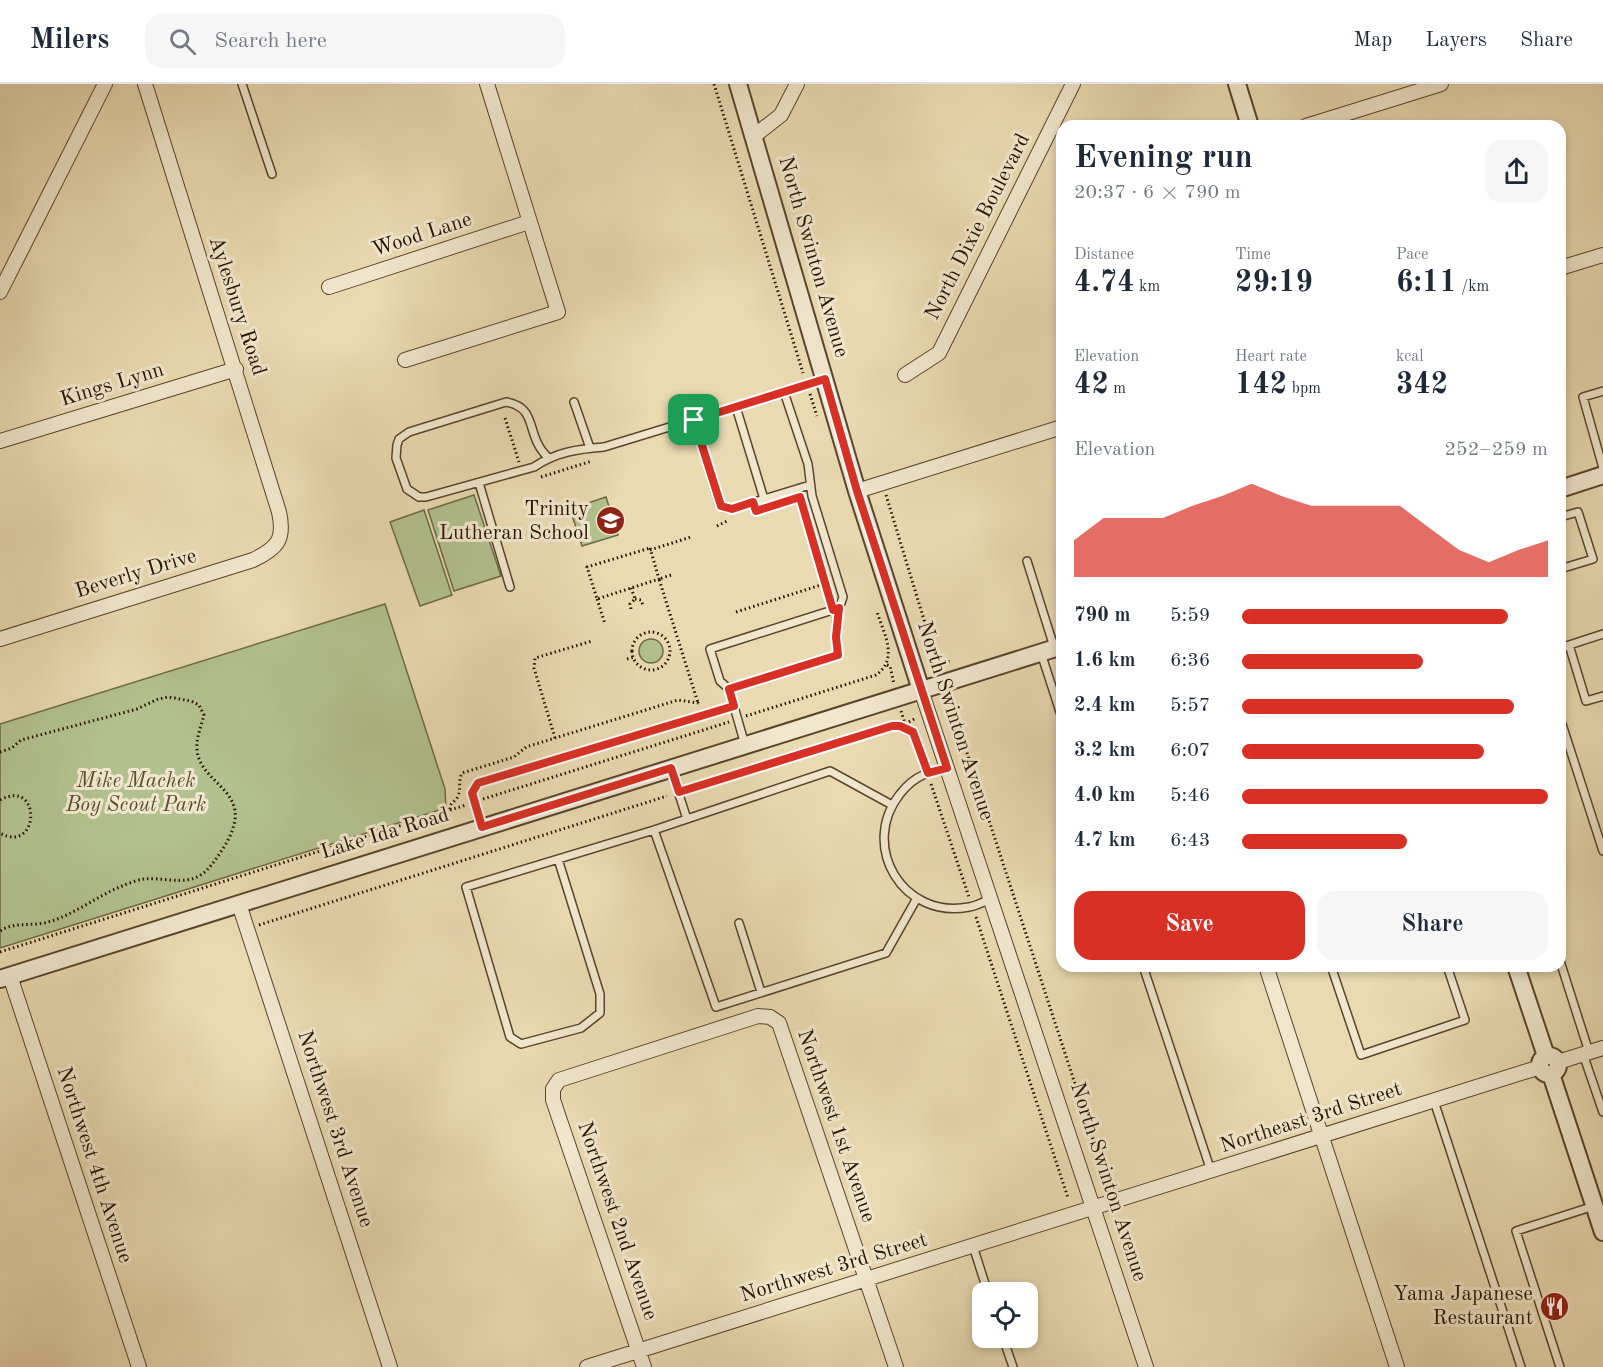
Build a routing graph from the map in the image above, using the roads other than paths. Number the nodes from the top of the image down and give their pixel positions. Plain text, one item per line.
1 (105, 84) edge
2 (145, 84) edge
3 (242, 84) edge
4 (487, 84) edge
5 (738, 84) edge
6 (797, 84) edge
7 (1073, 84) edge
8 (1237, 84) edge
9 (1441, 84) edge
10 (1248, 120) edge
11 (1325, 120) edge
12 (754, 136) junction
13 (272, 174) dead end
14 (529, 222) junction
15 (1603, 255) edge
16 (1566, 266) edge
17 (329, 287) dead end
18 (0, 292) edge
19 (405, 360) dead end
20 (236, 369) junction
21 (904, 375) dead end
22 (825, 379) junction
23 (1603, 391) edge
24 (783, 392) junction
25 (574, 402) dead end
26 (736, 407) junction
27 (694, 420) junction
28 (1056, 429) edge
29 (0, 441) edge
30 (590, 448) junction
31 (548, 458) junction
32 (1603, 468) edge
33 (1603, 475) edge
34 (479, 483) junction
35 (810, 485) junction
36 (1566, 487) edge
37 (857, 491) junction
38 (764, 499) junction
39 (1566, 515) edge
40 (279, 541) joint
41 (1028, 561) dead end
42 (1566, 567) edge
43 (510, 587) dead end
44 (836, 609) junction
45 (1603, 634) edge
46 (0, 639) edge
47 (1569, 645) junction
48 (1566, 646) edge
49 (1052, 649) edge
50 (1056, 677) edge
51 (729, 689) junction
52 (921, 690) junction
53 (1603, 696) edge
54 (734, 706) junction
55 (1566, 736) edge
56 (745, 745) junction
57 (671, 768) junction
58 (947, 768) junction
59 (892, 805) junction
60 (687, 819) junction
61 (482, 827) junction
62 (654, 830) junction
63 (1603, 850) edge
64 (558, 859) junction
65 (917, 898) junction
66 (990, 899) junction
67 (239, 904) junction
68 (739, 923) dead end
69 (1145, 972) edge
70 (1268, 972) edge
71 (1334, 972) edge
72 (1449, 972) edge
73 (1518, 972) edge
74 (1564, 972) edge
75 (5, 977) edge
76 (761, 992) junction
77 (1592, 1051) edge
78 (1549, 1065) junction
79 (553, 1089) joint
80 (1434, 1101) junction
81 (1603, 1112) edge
82 (1321, 1137) junction
83 (1211, 1172) junction
84 (1094, 1208) junction
85 (1600, 1219) edge
86 (973, 1246) junction
87 (867, 1280) junction
88 (984, 1282) edge
89 (1006, 1348) edge
90 (639, 1351) junction
91 (138, 1367) edge
92 (390, 1367) edge
93 (587, 1367) edge
94 (644, 1367) edge
95 (896, 1367) edge
96 (1012, 1367) edge
97 (1146, 1367) edge
98 (1396, 1367) edge
99 (1521, 1367) edge
100 (1560, 1367) edge

1 - 18 street
2 - 20 street, Aylesbury Road
3 - 13 lane
4 - 14 street
5 - 12 street, North Swinton Avenue
6 - 12 street
7 - 21 street, North Dixie Boulevard
8 - 10 street
9 - 11 street
12 - 22 street, North Swinton Avenue
14 - 17 street, Wood Lane
14 - 19 street
15 - 16 street
20 - 29 street, Kings Lynn
20 - 40 street, Aylesbury Road
22 - 24 lane
22 - 37 street, North Swinton Avenue
23 - 32 lane
24 - 26 lane
24 - 35 lane
25 - 30 lane
26 - 27 lane
26 - 38 lane
27 - 30 lane
27 - 38 lane
28 - 37 street
30 - 31 lane
31 - 34 lane
31 - 34 lane
33 - 36 street
34 - 43 lane
35 - 38 lane
35 - 44 lane
37 - 52 street, North Swinton Avenue
39 - 42 lane
40 - 46 street, Beverly Drive
41 - 49 lane
44 - 51 lane
44 - 51 lane
45 - 47 lane
47 - 48 lane
47 - 53 lane
49 - 50 lane
49 - 52 street, Lake Ida Road
51 - 54 lane
52 - 56 street, Lake Ida Road
52 - 58 street, North Swinton Avenue
54 - 56 lane
54 - 61 lane
55 - 63 lane
56 - 57 street, Lake Ida Road
57 - 60 lane
57 - 61 street, Lake Ida Road
58 - 59 lane
58 - 66 street, North Swinton Avenue
59 - 60 lane
59 - 65 lane
60 - 62 lane
61 - 67 street, Lake Ida Road
62 - 64 lane
62 - 76 lane
64 - 64 lane
65 - 66 lane
65 - 76 lane
66 - 84 street, North Swinton Avenue
67 - 75 street, Lake Ida Road
67 - 92 street, Northwest 3rd Avenue
68 - 76 lane
69 - 83 lane
70 - 82 street
71 - 72 lane
73 - 78 street
74 - 77 lane
75 - 91 street, Northwest 4th Avenue
77 - 78 street, Northeast 3rd Street
77 - 81 lane
78 - 80 street, Northeast 3rd Street
78 - 85 street
79 - 87 street, Northwest 1st Avenue
79 - 90 street, Northwest 2nd Avenue
80 - 82 street, Northeast 3rd Street
80 - 99 lane
82 - 83 street, Northeast 3rd Street
82 - 98 street
83 - 84 street, Northeast 3rd Street
84 - 86 street, Northwest 3rd Street
84 - 97 street, North Swinton Avenue
85 - 100 lane
86 - 87 street, Northwest 3rd Street
86 - 88 lane
87 - 90 street, Northwest 3rd Street
87 - 95 street, Northwest 1st Avenue
89 - 96 lane
90 - 93 street, Northwest 3rd Street
90 - 94 street, Northwest 2nd Avenue

